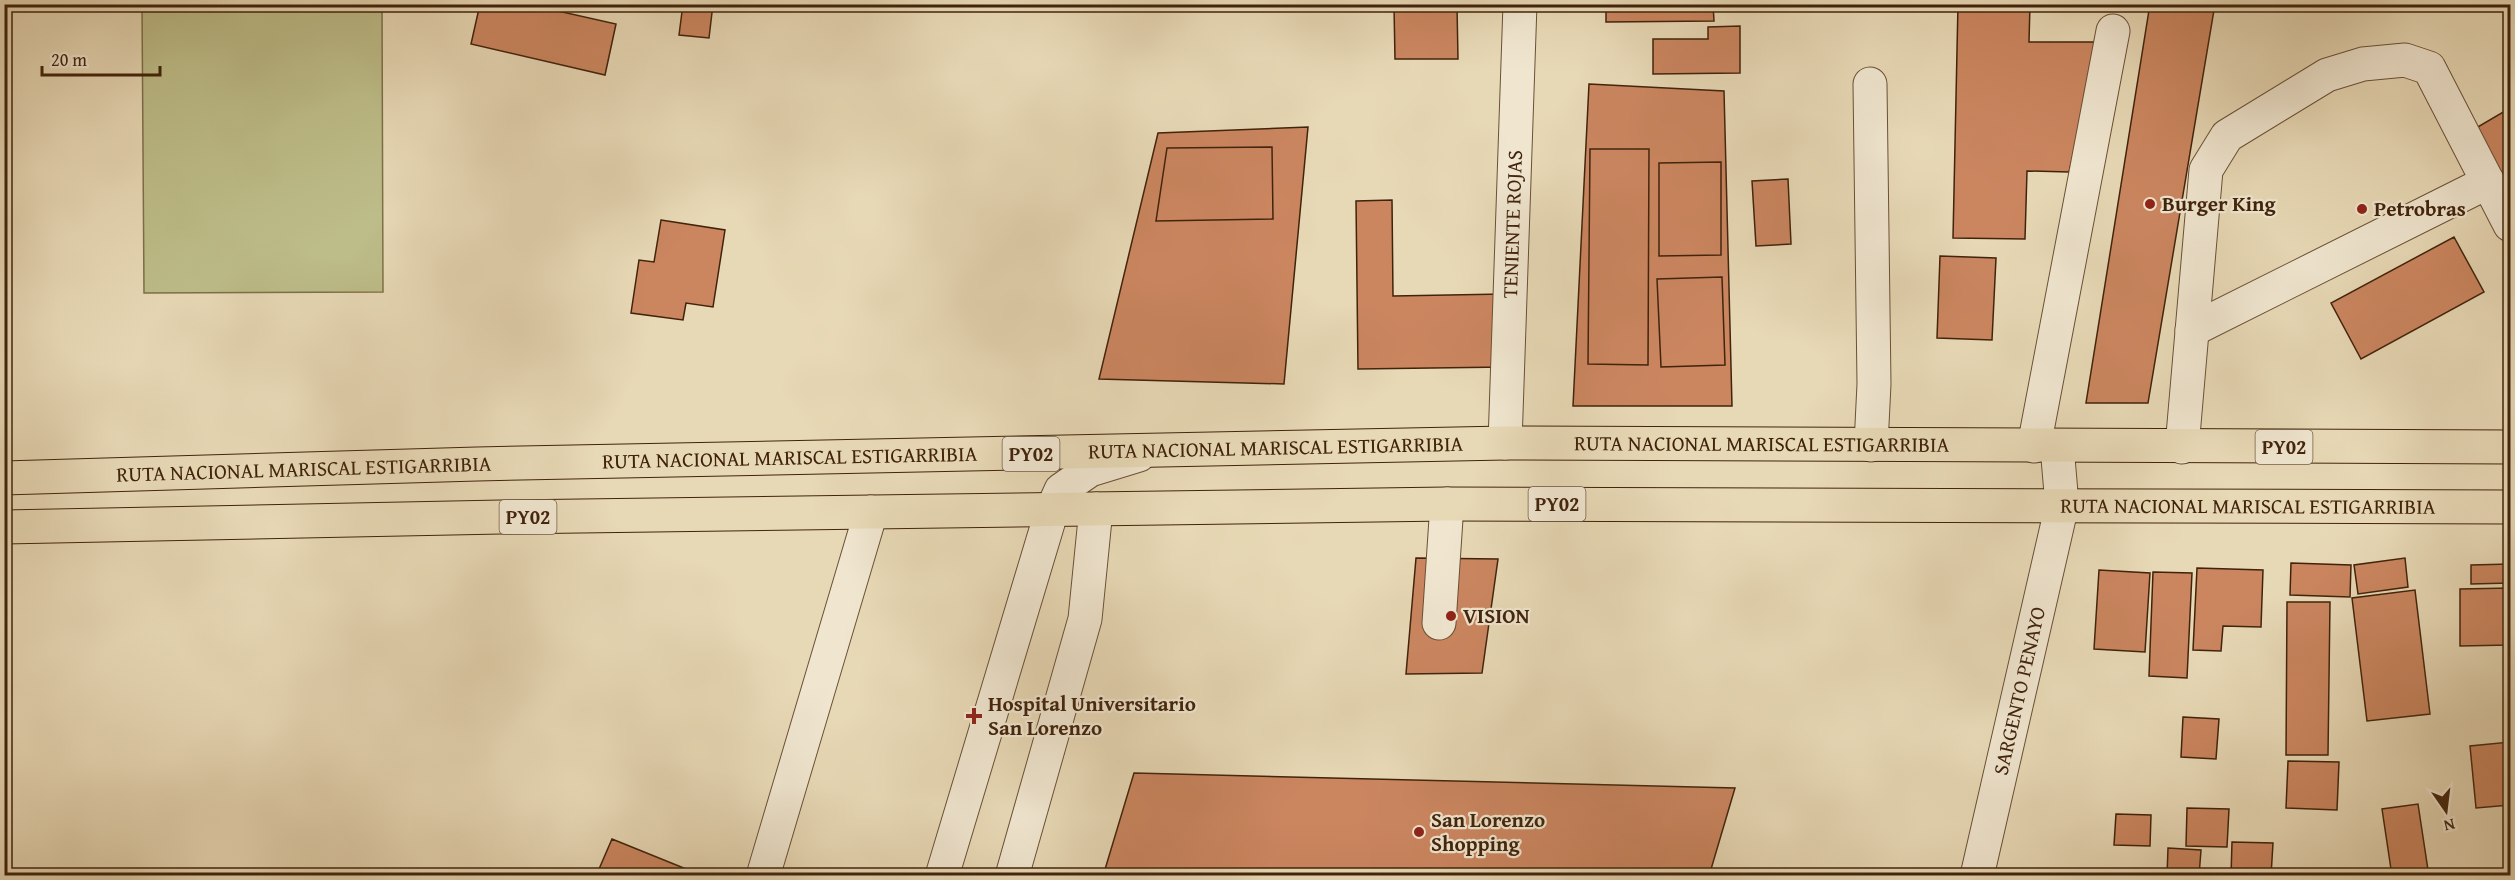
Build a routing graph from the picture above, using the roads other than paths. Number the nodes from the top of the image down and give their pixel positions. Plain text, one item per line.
1 (1520, 4) edge
2 (2113, 31) dead end
3 (1869, 84) dead end
4 (2488, 182) junction
5 (2511, 225) edge
6 (2192, 330) junction
7 (1505, 443) junction
8 (1871, 445) junction
9 (2045, 446) junction
10 (2182, 447) junction
11 (2511, 447) edge
12 (1152, 452) junction
13 (4, 478) edge
14 (1446, 504) junction
15 (2062, 505) junction
16 (2511, 507) edge
17 (1096, 509) junction
18 (1052, 510) junction
19 (870, 512) junction
20 (4, 527) edge
21 (1439, 623) dead end
22 (763, 876) edge
23 (942, 876) edge
24 (1012, 876) edge
25 (1977, 876) edge

1 - 7 street, TENIENTE ROJAS
2 - 9 street, SARGENTO PENAYO
3 - 8 street
4 - 5 street
4 - 6 street
4 - 6 street
6 - 10 street
7 - 8 highway, RUTA NACIONAL MARISCAL ESTIGARRIBIA / PY02
7 - 12 highway, RUTA NACIONAL MARISCAL ESTIGARRIBIA / PY02
8 - 9 highway, RUTA NACIONAL MARISCAL ESTIGARRIBIA / PY02
9 - 10 highway, RUTA NACIONAL MARISCAL ESTIGARRIBIA / PY02
9 - 15 street, SARGENTO PENAYO
10 - 11 highway, RUTA NACIONAL MARISCAL ESTIGARRIBIA / PY02
12 - 13 highway, RUTA NACIONAL MARISCAL ESTIGARRIBIA / PY02
12 - 18 street
14 - 15 highway, RUTA NACIONAL MARISCAL ESTIGARRIBIA / PY02
14 - 17 highway, RUTA NACIONAL MARISCAL ESTIGARRIBIA / PY02
14 - 21 street
15 - 16 highway, RUTA NACIONAL MARISCAL ESTIGARRIBIA / PY02
15 - 25 street, SARGENTO PENAYO
17 - 18 highway, RUTA NACIONAL MARISCAL ESTIGARRIBIA / PY02
17 - 24 street
18 - 19 highway, RUTA NACIONAL MARISCAL ESTIGARRIBIA / PY02
18 - 23 street
19 - 20 highway, RUTA NACIONAL MARISCAL ESTIGARRIBIA / PY02
19 - 22 street

